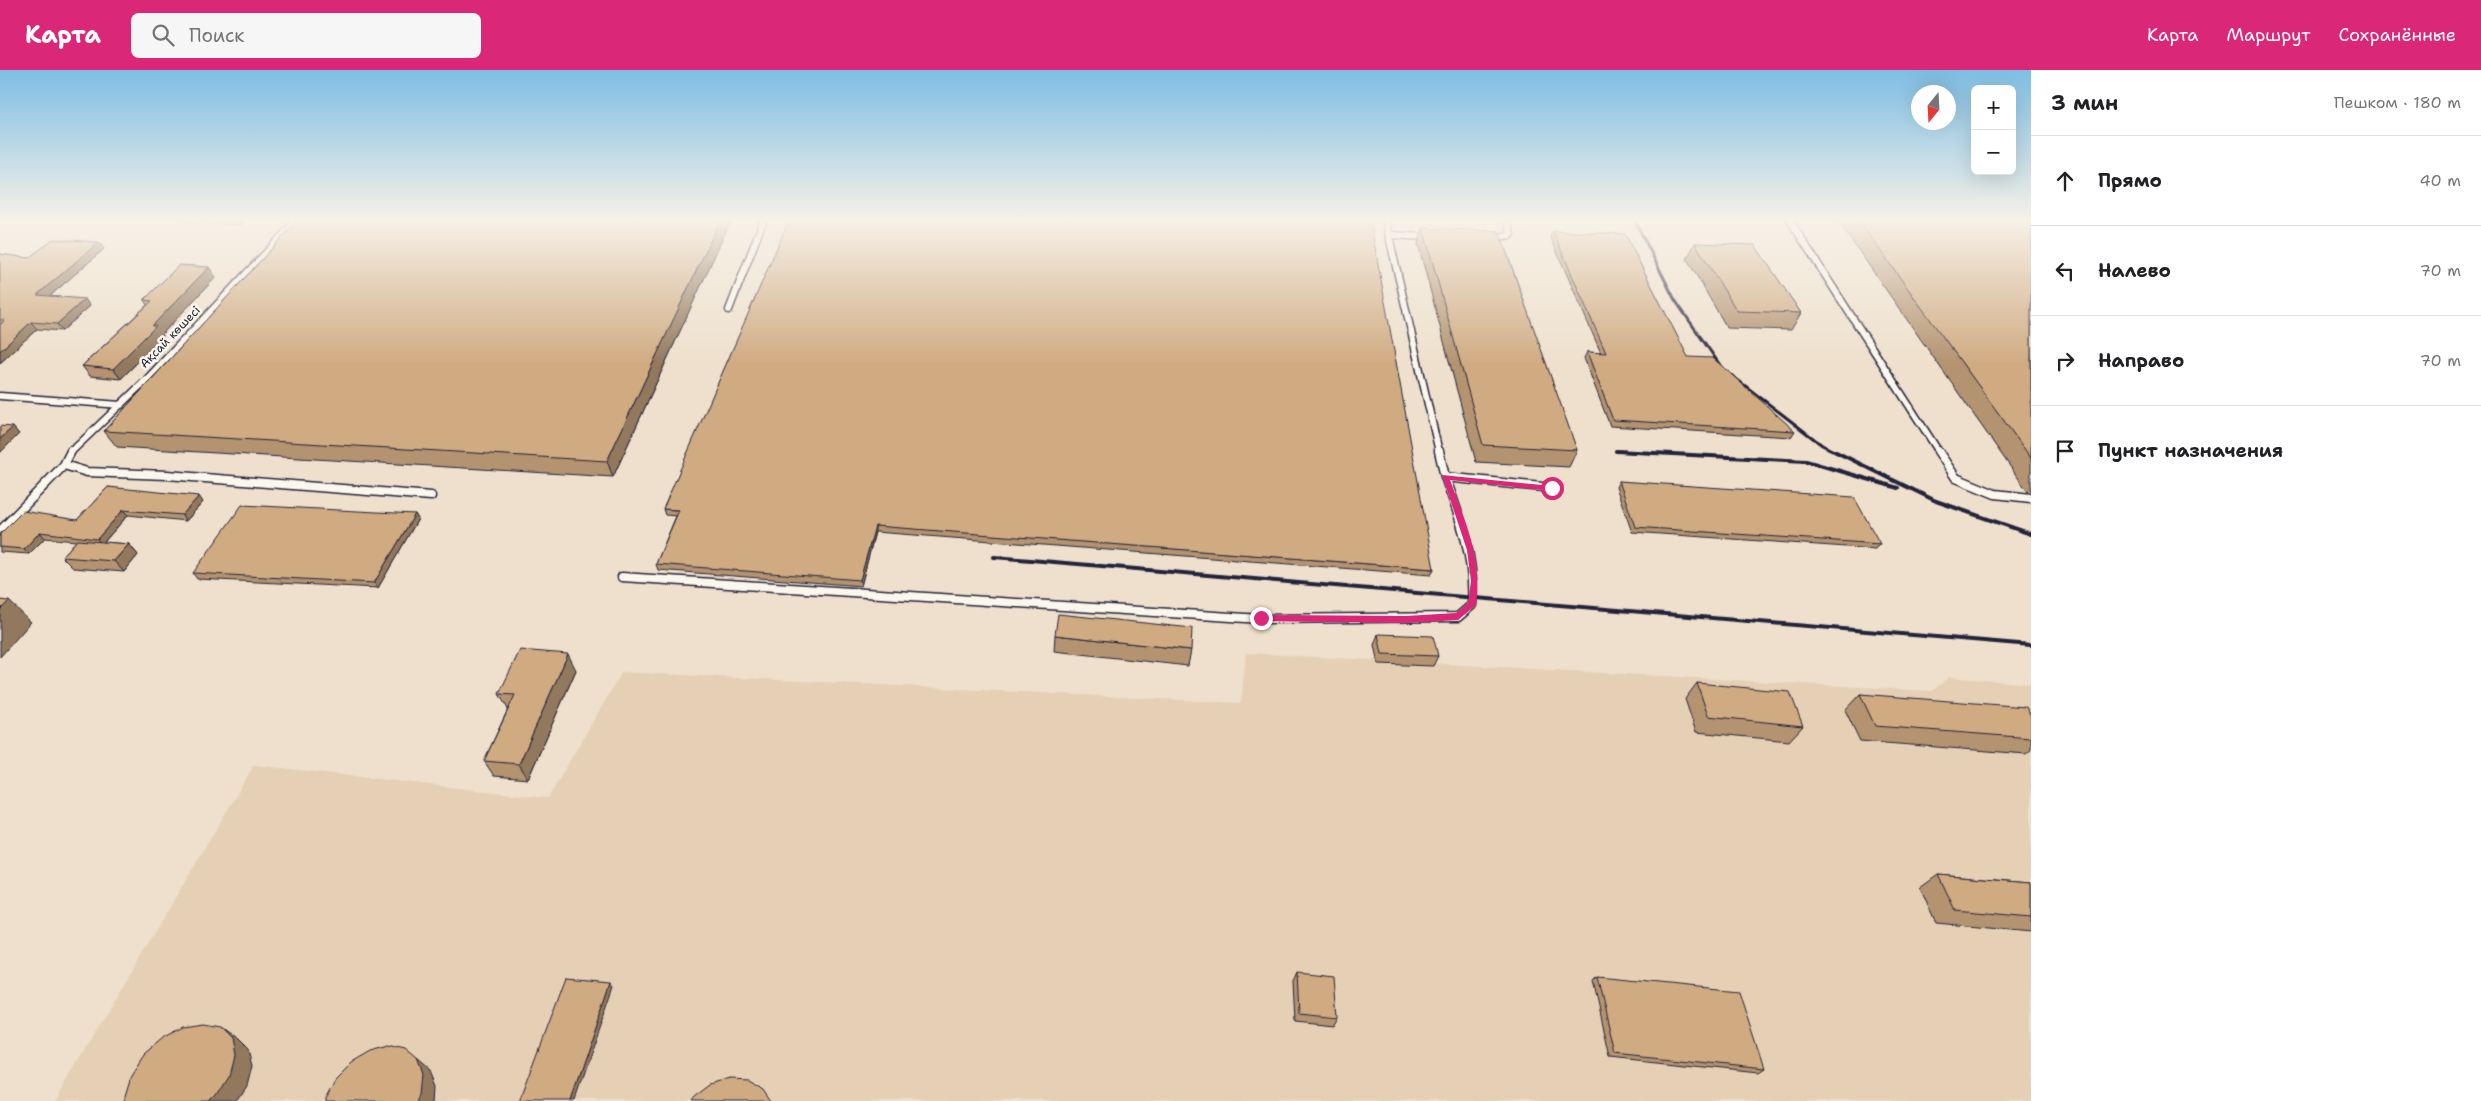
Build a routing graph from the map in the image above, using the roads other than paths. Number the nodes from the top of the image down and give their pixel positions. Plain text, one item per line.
1 (253, 267) edge
2 (746, 267) edge
3 (1396, 267) edge
4 (1819, 267) edge
5 (729, 310) dead end
6 (0, 396) edge
7 (121, 405) junction
8 (64, 465) junction
9 (1445, 477) junction
10 (1552, 488) dead end
11 (431, 496) dead end
12 (2031, 498) edge
13 (0, 531) edge
14 (622, 577) dead end

1 - 7 lane, Ақсай көшесі
2 - 5 lane
3 - 9 lane
4 - 12 lane
6 - 7 lane
7 - 8 lane, Ақсай көшесі
8 - 11 lane
8 - 13 lane, Ақсай көшесі
9 - 10 lane
9 - 14 lane

